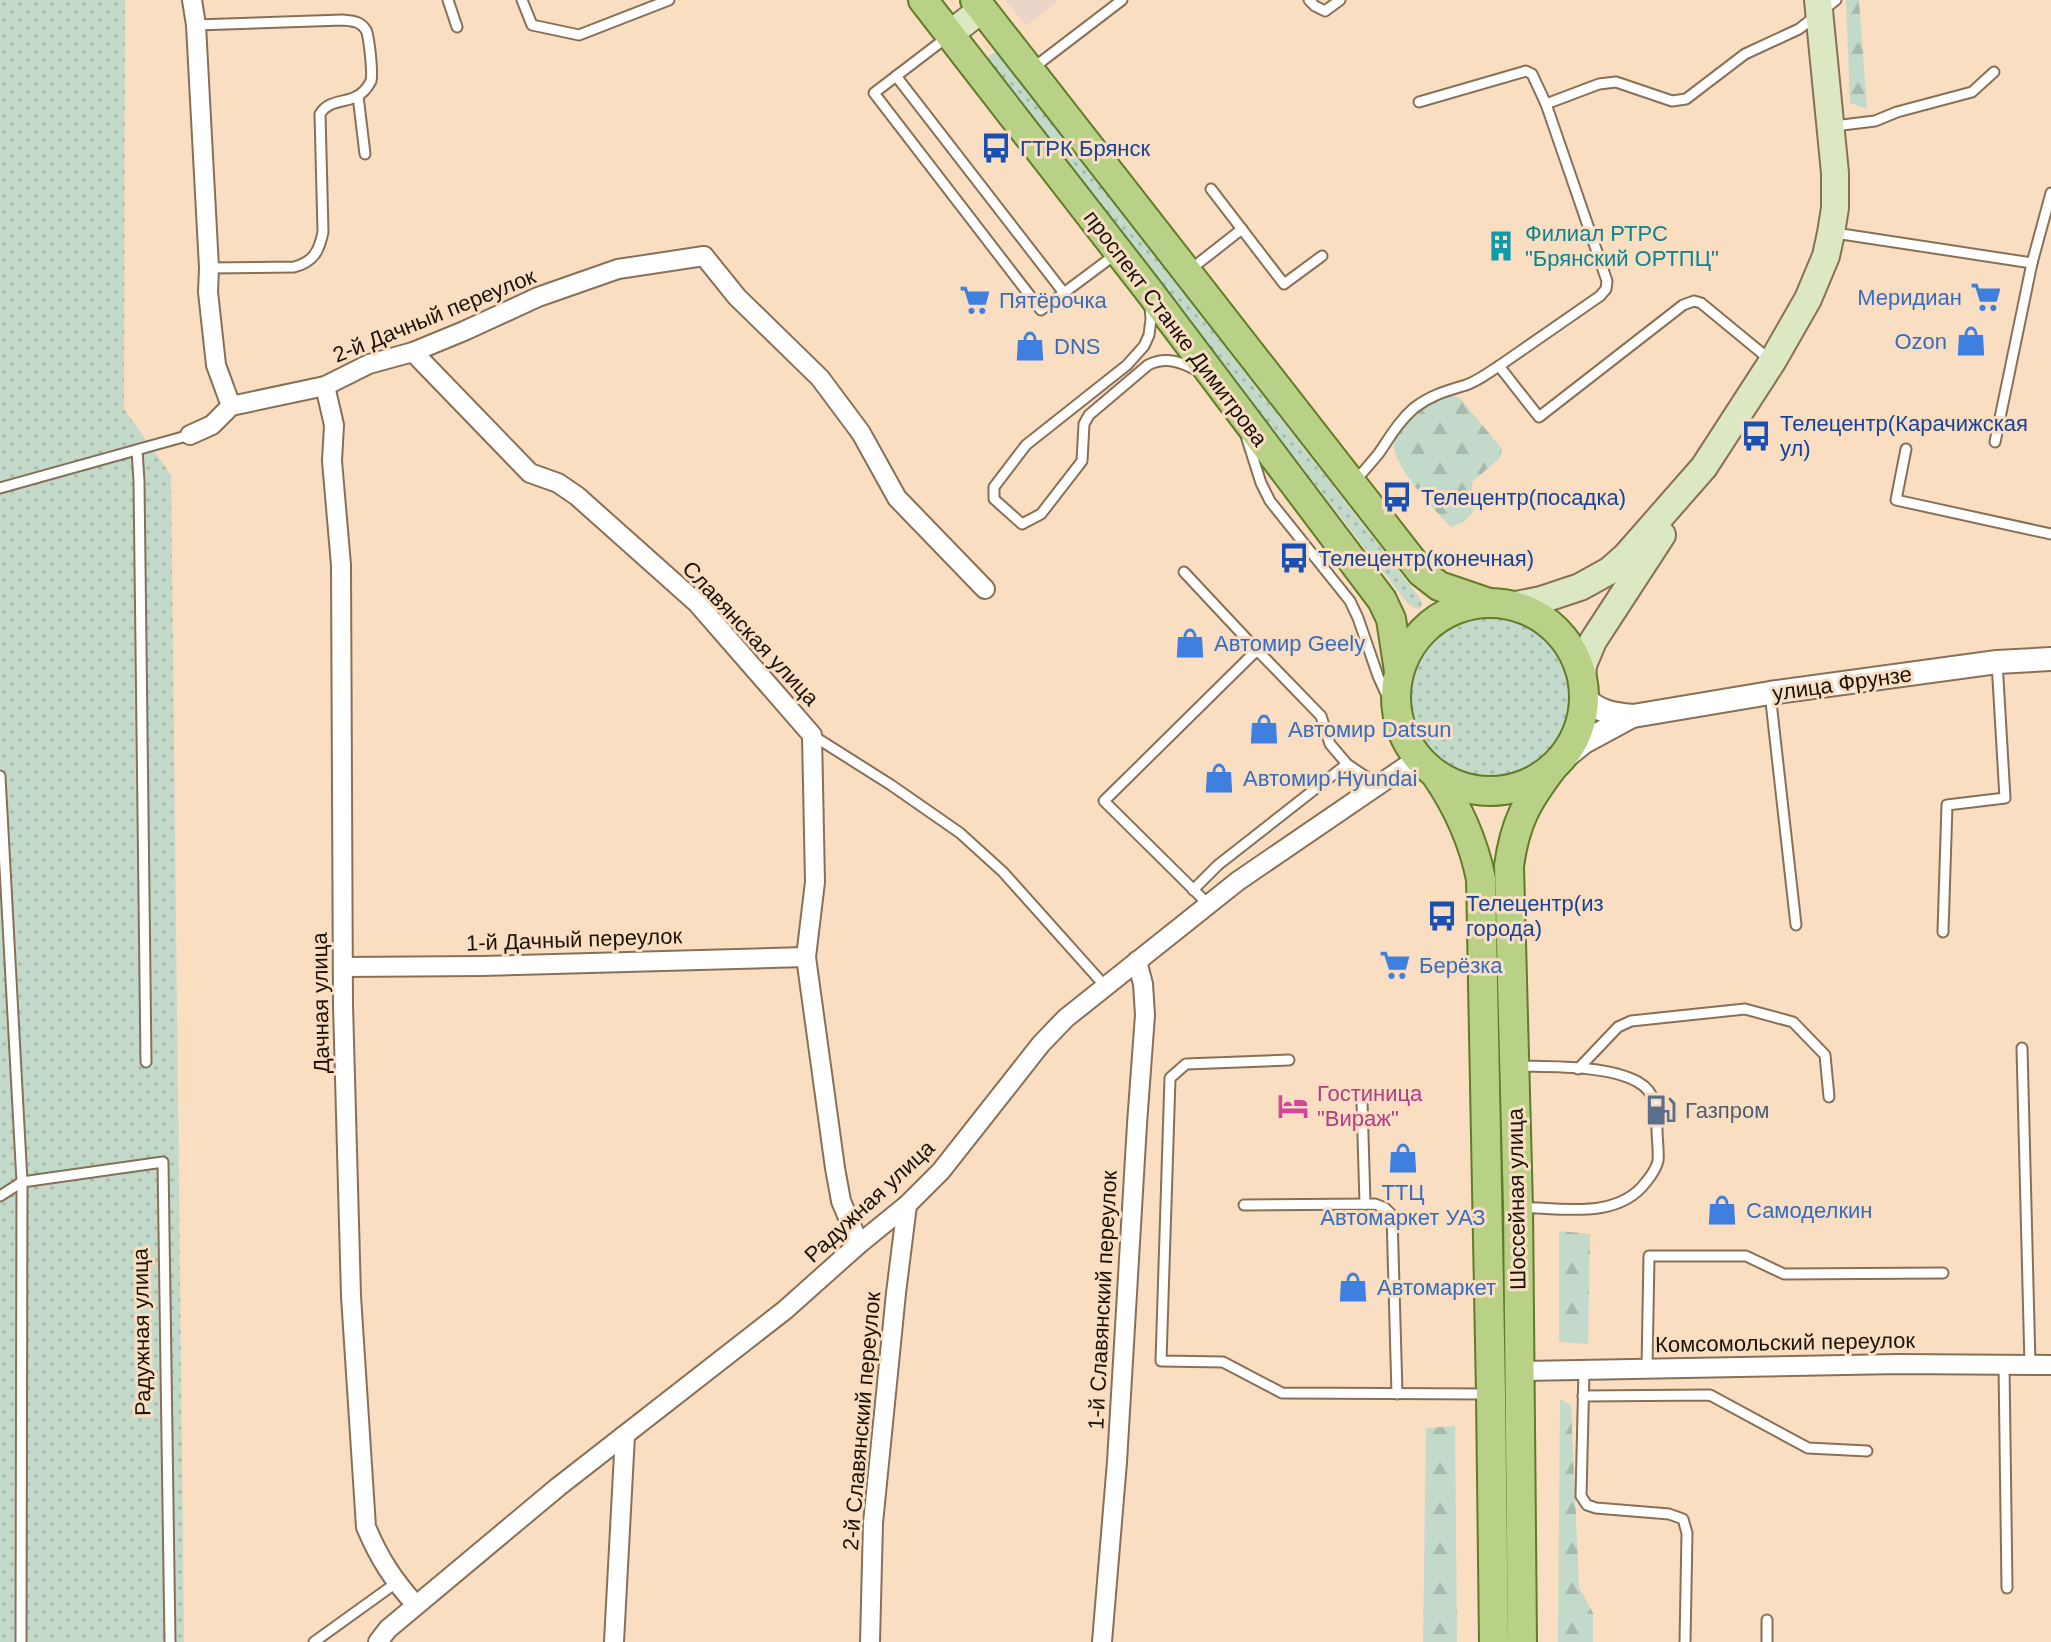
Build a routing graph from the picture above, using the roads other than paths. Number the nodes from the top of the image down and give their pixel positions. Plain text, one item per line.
1 (192, 0) edge
2 (448, 0) edge
3 (522, 0) edge
4 (669, 0) edge
5 (923, 0) edge
6 (1122, 0) edge
7 (1309, 0) edge
8 (1340, 0) edge
9 (984, 3) edge
10 (1824, 4) edge
11 (196, 25) junction
12 (457, 27) dead end
13 (950, 34) junction
14 (1030, 71) junction
15 (1994, 72) dead end
16 (896, 76) junction
17 (358, 96) junction
18 (1419, 102) dead end
19 (1546, 104) junction
20 (1831, 126) junction
21 (365, 154) dead end
22 (1211, 189) dead end
23 (2051, 193) edge
24 (1242, 229) junction
25 (1831, 233) junction
26 (1119, 252) junction
27 (1322, 256) dead end
28 (2032, 263) junction
29 (209, 268) junction
30 (1186, 272) junction
31 (1149, 291) junction
32 (1064, 293) junction
33 (413, 352) junction
34 (1772, 362) junction
35 (1499, 366) junction
36 (1218, 383) junction
37 (325, 386) junction
38 (231, 406) junction
39 (1238, 409) junction
40 (190, 435) joint
41 (1995, 442) dead end
42 (1906, 449) dead end
43 (137, 450) junction
44 (1704, 467) junction
45 (1351, 484) junction
46 (0, 488) edge
47 (2051, 534) edge
48 (1184, 572) dead end
49 (985, 589) dead end
50 (1500, 604) junction
51 (1257, 650) junction
52 (2051, 659) edge
53 (1997, 662) junction
54 (1399, 671) junction
55 (1583, 688) junction
56 (1770, 693) junction
57 (1633, 716) junction
58 (1399, 722) junction
59 (812, 735) junction
60 (1347, 764) junction
61 (1427, 766) junction
62 (1553, 767) junction
63 (0, 776) edge
64 (1378, 785) junction
65 (1193, 890) junction
66 (1208, 904) junction
67 (1796, 925) dead end
68 (1943, 932) dead end
69 (806, 957) junction
70 (1137, 961) junction
71 (343, 967) junction
72 (1105, 986) junction
73 (2022, 1048) dead end
74 (1289, 1060) dead end
75 (146, 1062) dead end
76 (1514, 1065) junction
77 (1578, 1069) junction
78 (1829, 1097) dead end
79 (1362, 1101) dead end
80 (22, 1182) junction
81 (0, 1196) edge
82 (1365, 1204) junction
83 (907, 1205) junction
84 (1244, 1205) dead end
85 (1518, 1207) junction
86 (859, 1244) junction
87 (1943, 1273) dead end
88 (2004, 1365) junction
89 (2030, 1365) junction
90 (2051, 1365) edge
91 (1647, 1368) junction
92 (1519, 1371) junction
93 (1584, 1371) junction
94 (1491, 1393) junction
95 (1397, 1394) junction
96 (1583, 1396) junction
97 (625, 1435) junction
98 (1867, 1451) dead end
99 (396, 1583) junction
100 (2007, 1588) dead end
101 (416, 1605) junction
102 (1767, 1620) dead end
103 (21, 1642) edge
104 (170, 1642) edge
105 (314, 1642) edge
106 (378, 1642) edge
107 (614, 1642) edge
108 (870, 1642) edge
109 (1102, 1642) edge
110 (1494, 1642) edge
111 (1522, 1642) edge
112 (1685, 1642) edge
113 (1767, 1642) edge

1 - 11 street
2 - 12 lane
3 - 4 lane
5 - 13 main road, проспект Станке Димитрова
6 - 14 lane
7 - 8 lane
9 - 13 main road
9 - 14 main road, проспект Станке Димитрова
10 - 19 lane
10 - 20 main road
11 - 17 lane
11 - 29 street
13 - 16 lane
13 - 26 main road, проспект Станке Димитрова
14 - 30 main road, проспект Станке Димитрова
15 - 20 lane
16 - 32 lane
16 - 32 lane
17 - 21 lane
17 - 29 lane
18 - 19 lane
19 - 35 lane
20 - 25 main road
22 - 24 lane
23 - 28 lane
24 - 27 lane
24 - 30 lane
25 - 28 lane
25 - 34 main road
26 - 31 main road, проспект Станке Димитрова
26 - 32 lane
28 - 41 lane
29 - 38 street
30 - 45 main road, проспект Станке Димитрова
31 - 36 main road, проспект Станке Димитрова
31 - 36 lane
33 - 37 street, 2-й Дачный переулок
33 - 49 street, 2-й Дачный переулок
33 - 59 street, Славянская улица
34 - 35 lane
34 - 44 main road
35 - 45 lane
36 - 39 main road, проспект Станке Димитрова
37 - 38 street, 2-й Дачный переулок
37 - 71 street, Дачная улица
38 - 40 street, 2-й Дачный переулок
39 - 54 main road, проспект Станке Димитрова
39 - 58 lane
40 - 43 lane
42 - 47 lane
43 - 46 lane
43 - 75 lane
44 - 50 main road
44 - 55 main road
45 - 50 main road, проспект Станке Димитрова
48 - 51 lane
50 - 54 main road
50 - 55 main road
51 - 60 lane
51 - 65 lane
52 - 53 street, улица Фрунзе
53 - 56 street, улица Фрунзе
53 - 68 lane
54 - 58 main road
55 - 57 street
55 - 62 main road
56 - 57 street, улица Фрунзе
56 - 67 lane
57 - 62 street
58 - 61 main road
59 - 69 street, Славянская улица
59 - 72 lane
60 - 64 lane
60 - 65 lane
61 - 62 main road
61 - 64 street, Радужная улица
61 - 94 main road, Шоссейная улица
62 - 76 main road, Шоссейная улица
63 - 80 lane
64 - 66 street, Радужная улица
65 - 66 lane
66 - 70 street, Радужная улица
69 - 71 street, 1-й Дачный переулок
69 - 86 street, Славянская улица
70 - 72 street, Радужная улица
70 - 109 street, 1-й Славянский переулок
71 - 99 street, Дачная улица
72 - 83 street, Радужная улица
73 - 89 lane
74 - 95 lane
76 - 77 lane
76 - 85 main road, Шоссейная улица
77 - 78 lane
77 - 85 lane
79 - 82 lane
80 - 81 lane
80 - 103 lane
80 - 104 lane, Радужная улица
82 - 84 lane
82 - 95 lane
83 - 86 street, Радужная улица
83 - 108 street, 2-й Славянский переулок
85 - 92 main road, Шоссейная улица
86 - 97 street, Радужная улица
87 - 91 lane
88 - 89 street, Комсомольский переулок
88 - 91 street, Комсомольский переулок
88 - 100 lane
89 - 90 street, Комсомольский переулок
91 - 93 street, Комсомольский переулок
92 - 93 street, Комсомольский переулок
92 - 111 main road, Шоссейная улица
93 - 96 lane
94 - 95 lane
94 - 110 main road, Шоссейная улица
96 - 98 lane
96 - 112 lane
97 - 101 street, Радужная улица
97 - 107 street
99 - 101 street, Дачная улица
99 - 105 lane
101 - 106 street, Радужная улица
102 - 113 lane

